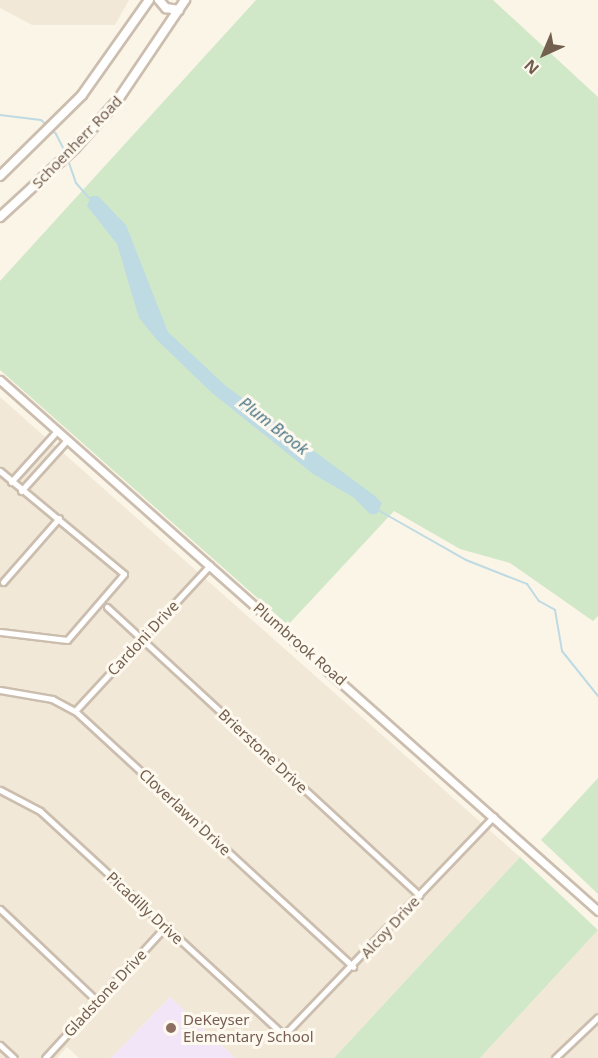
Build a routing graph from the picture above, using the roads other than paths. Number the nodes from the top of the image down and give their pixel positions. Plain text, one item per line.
1 (149, 0) edge
2 (159, 0) edge
3 (185, 0) edge
4 (179, 10) junction
5 (0, 176) edge
6 (0, 217) edge
7 (0, 380) edge
8 (57, 431) junction
9 (68, 440) junction
10 (0, 471) edge
11 (11, 482) junction
12 (21, 491) junction
13 (59, 518) junction
14 (210, 565) junction
15 (3, 582) dead end
16 (107, 607) dead end
17 (0, 632) edge
18 (141, 640) junction
19 (0, 690) edge
20 (75, 711) junction
21 (0, 790) edge
22 (494, 816) junction
23 (419, 895) junction
24 (0, 909) edge
25 (598, 911) edge
26 (165, 927) junction
27 (353, 967) junction
28 (98, 1001) junction
29 (598, 1017) edge
30 (284, 1035) joint
31 (0, 1044) edge
32 (14, 1058) edge
33 (45, 1058) edge
34 (555, 1058) edge

1 - 5 main road, Schoenherr Road
2 - 4 main road
3 - 4 main road, Schoenherr Road
4 - 6 main road, Schoenherr Road
7 - 8 street, Plumbrook Road
8 - 9 street, Plumbrook Road
8 - 11 street
9 - 12 street
9 - 14 street, Plumbrook Road
10 - 11 street
11 - 12 street
12 - 13 street
13 - 15 street
13 - 17 street
14 - 18 street, Cardoni Drive
14 - 22 street, Plumbrook Road
16 - 18 street, Brierstone Drive
18 - 20 street, Cardoni Drive
18 - 23 street, Brierstone Drive
19 - 20 street, Cloverlawn Drive
20 - 27 street, Cloverlawn Drive
21 - 26 street, Picadilly Drive
22 - 23 street, Alcoy Drive
22 - 25 street, Plumbrook Road
23 - 27 street, Alcoy Drive
24 - 28 street
26 - 28 street, Gladstone Drive
26 - 30 street, Picadilly Drive
27 - 30 street, Alcoy Drive
28 - 33 street, Gladstone Drive
29 - 34 street
31 - 32 street

